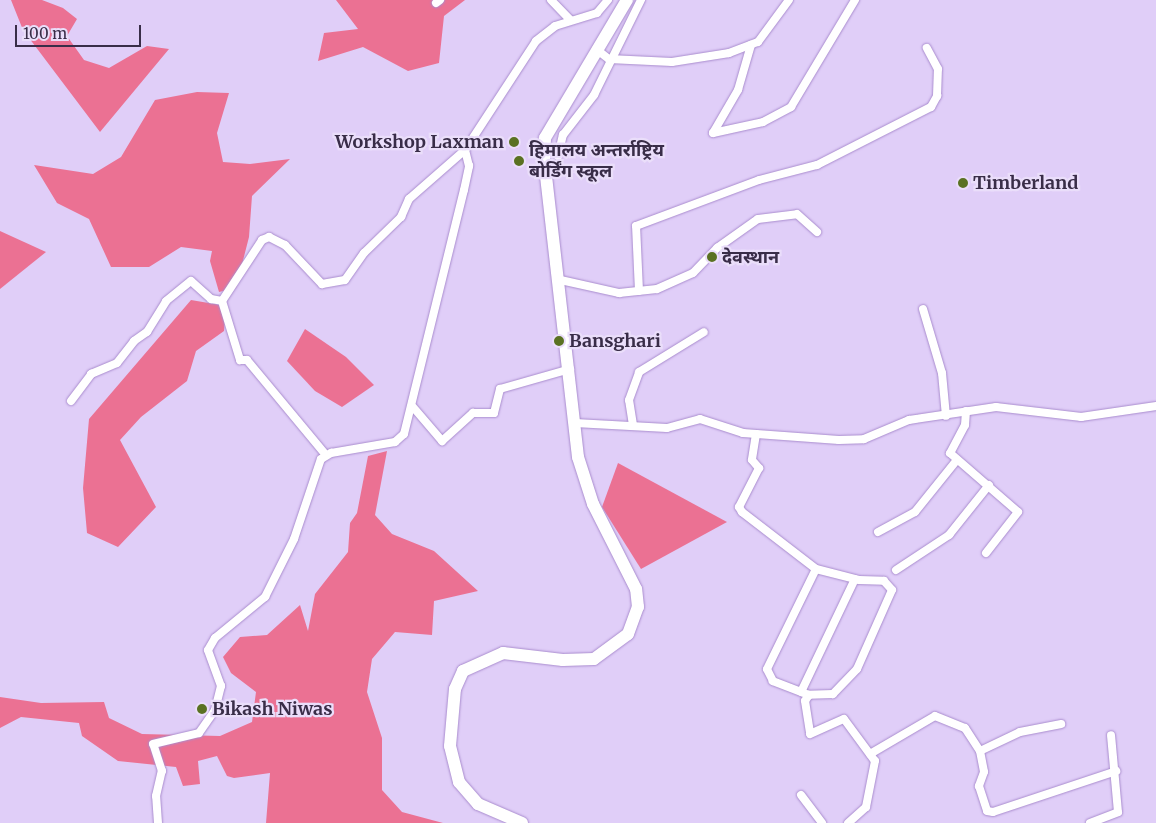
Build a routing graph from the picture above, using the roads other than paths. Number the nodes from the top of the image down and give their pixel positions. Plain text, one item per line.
1 (551, 0) edge
2 (608, 0) edge
3 (627, 0) edge
4 (641, 0) edge
5 (789, 0) edge
6 (855, 0) edge
7 (570, 20) junction
8 (751, 45) junction
9 (927, 48) dead end
10 (596, 49) junction
11 (609, 59) junction
12 (465, 150) junction
13 (558, 156) dead end
14 (817, 232) dead end
15 (556, 279) junction
16 (639, 291) junction
17 (222, 301) junction
18 (922, 309) dead end
19 (704, 332) dead end
20 (570, 368) junction
21 (71, 401) dead end
22 (1156, 406) edge
23 (414, 407) junction
24 (966, 411) junction
25 (946, 416) junction
26 (575, 424) junction
27 (633, 425) junction
28 (756, 434) junction
29 (326, 454) junction
30 (957, 460) junction
31 (989, 485) junction
32 (878, 532) dead end
33 (986, 553) dead end
34 (816, 569) junction
35 (896, 570) dead end
36 (855, 579) junction
37 (801, 692) junction
38 (809, 695) junction
39 (1061, 724) dead end
40 (1111, 735) dead end
41 (980, 752) junction
42 (870, 754) junction
43 (1116, 771) junction
44 (801, 795) dead end
45 (158, 823) edge
46 (522, 823) edge
47 (822, 823) edge
48 (848, 823) edge
49 (1090, 823) edge

1 - 7 street
2 - 7 street
3 - 10 highway
4 - 11 street
5 - 8 street
6 - 8 street
7 - 12 street
8 - 11 street
9 - 16 street
10 - 11 street
10 - 15 highway
11 - 13 street
12 - 17 street
12 - 23 street
14 - 16 street
15 - 16 street
15 - 20 highway
17 - 21 street
17 - 29 street
18 - 25 street
19 - 27 street
20 - 23 street
20 - 26 highway
22 - 24 street
23 - 29 street
24 - 25 street
24 - 30 street
25 - 28 street
26 - 27 street
26 - 46 highway
27 - 28 street
28 - 34 street
29 - 45 street
30 - 31 street
30 - 32 street
31 - 33 street
31 - 35 street
34 - 36 street
34 - 37 street
36 - 37 street
36 - 38 street
37 - 38 street
38 - 42 street
39 - 41 street
40 - 43 street
41 - 42 street
41 - 43 street
42 - 48 street
43 - 49 street
44 - 47 street

